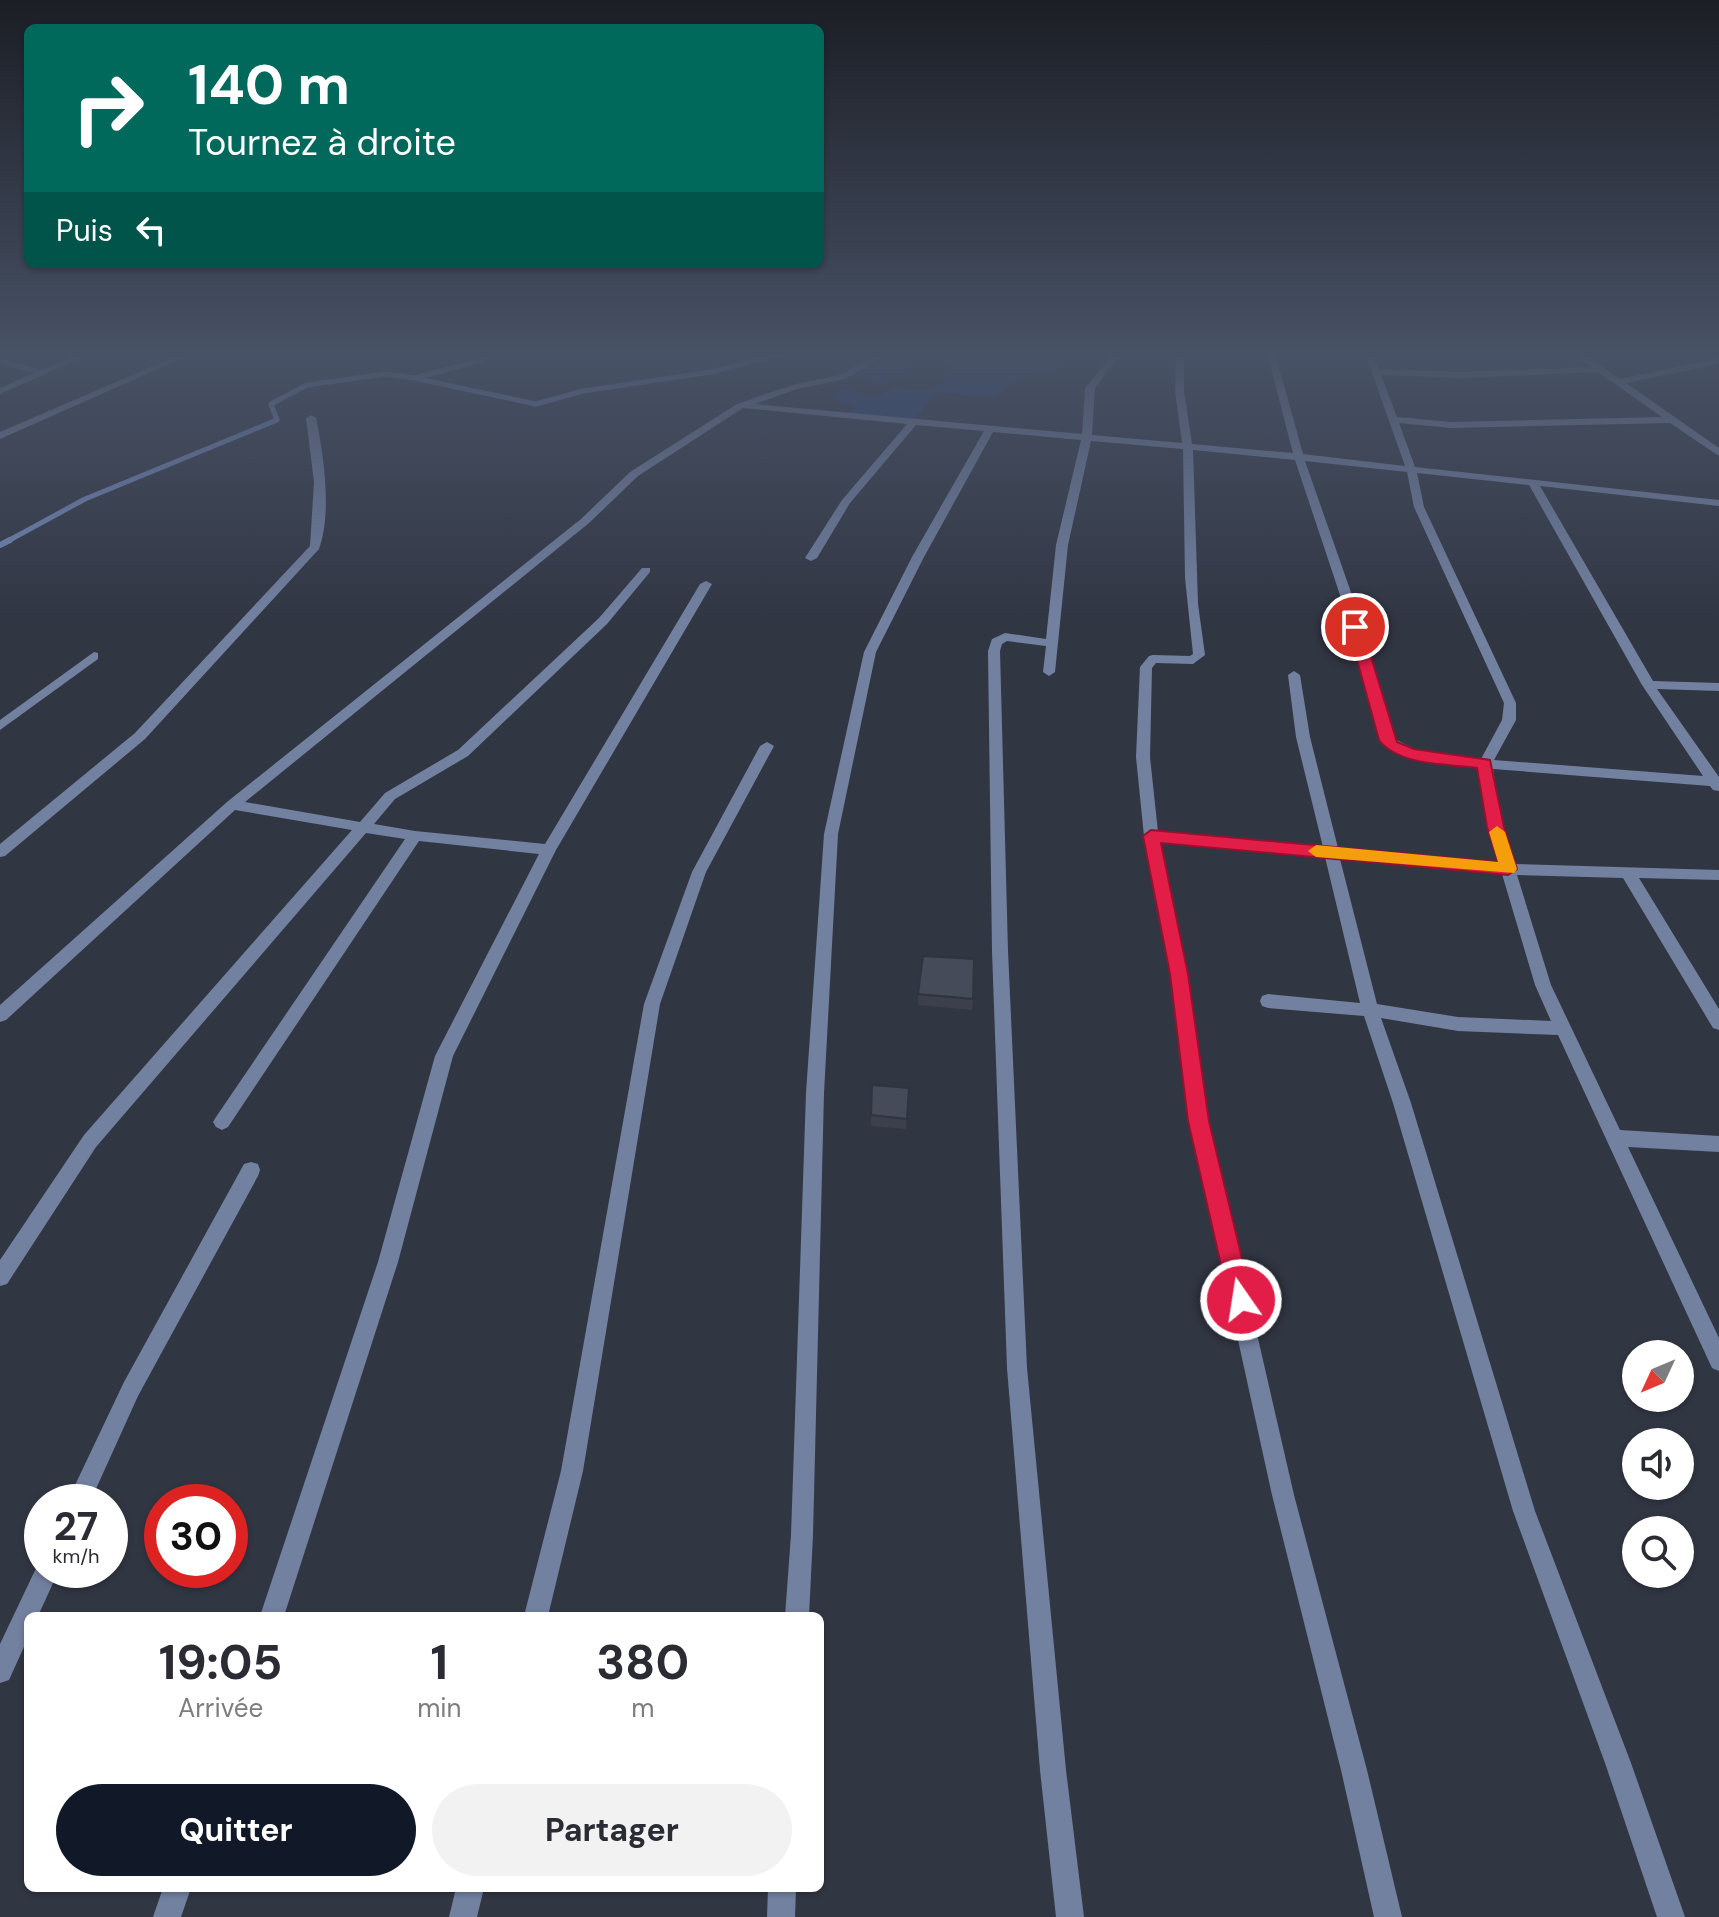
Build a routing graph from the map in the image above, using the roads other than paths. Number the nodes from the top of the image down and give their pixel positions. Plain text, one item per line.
1 (316, 442) edge
2 (683, 442) edge
3 (896, 442) edge
4 (983, 442) edge
5 (1086, 442) edge
6 (1137, 442) edge
7 (1187, 442) edge
8 (1295, 442) edge
9 (1401, 442) edge
10 (1188, 448) junction
11 (1299, 457) junction
12 (1411, 469) junction
13 (1534, 485) junction
14 (1719, 503) edge
15 (811, 558) dead end
16 (646, 570) dead end
17 (706, 584) dead end
18 (1052, 643) junction
19 (94, 656) dead end
20 (1049, 672) dead end
21 (1294, 675) dead end
22 (1648, 685) junction
23 (1719, 687) edge
24 (0, 726) edge
25 (767, 746) dead end
26 (1485, 764) junction
27 (1718, 785) edge
28 (232, 805) junction
29 (362, 828) junction
30 (415, 836) junction
31 (1151, 836) junction
32 (549, 850) junction
33 (0, 852) edge
34 (1331, 853) junction
35 (1508, 869) junction
36 (1628, 873) junction
37 (1719, 875) edge
38 (1268, 1001) dead end
39 (1370, 1010) junction
40 (0, 1015) edge
41 (1719, 1023) edge
42 (1563, 1028) junction
43 (222, 1122) dead end
44 (1614, 1138) junction
45 (1719, 1144) edge
46 (251, 1170) dead end
47 (0, 1277) edge
48 (1719, 1361) edge
49 (86, 1484) edge
50 (39, 1588) edge
51 (27, 1612) edge
52 (273, 1612) edge
53 (537, 1612) edge
54 (797, 1612) edge
55 (24, 1619) edge
56 (0, 1671) edge
57 (176, 1892) edge
58 (469, 1892) edge
59 (782, 1892) edge
60 (167, 1917) edge
61 (463, 1917) edge
62 (781, 1917) edge
63 (1070, 1917) edge
64 (1388, 1917) edge
65 (1671, 1917) edge

1 - 33 street
2 - 28 street
3 - 15 street
4 - 54 street
5 - 18 street
6 - 10 street
7 - 10 street
8 - 11 street
9 - 12 street
10 - 11 street
10 - 31 street
11 - 12 street
11 - 26 street
12 - 13 street
12 - 26 street
13 - 14 street
13 - 22 street
16 - 29 street
17 - 32 street
18 - 20 street
18 - 63 street
19 - 24 street
21 - 34 street
22 - 23 street
22 - 27 street
25 - 53 street
26 - 27 street
26 - 35 street
28 - 29 street
28 - 40 street
29 - 30 street
29 - 47 street
30 - 32 street
30 - 43 street
31 - 34 street
31 - 64 street
32 - 52 street
34 - 35 street
34 - 39 street
35 - 36 street
35 - 42 street
36 - 37 street
36 - 41 street
38 - 39 street
39 - 42 street
39 - 65 street
42 - 44 street
44 - 45 street
44 - 48 street
46 - 49 street
50 - 51 street
55 - 56 street
57 - 60 street
58 - 61 street
59 - 62 street

